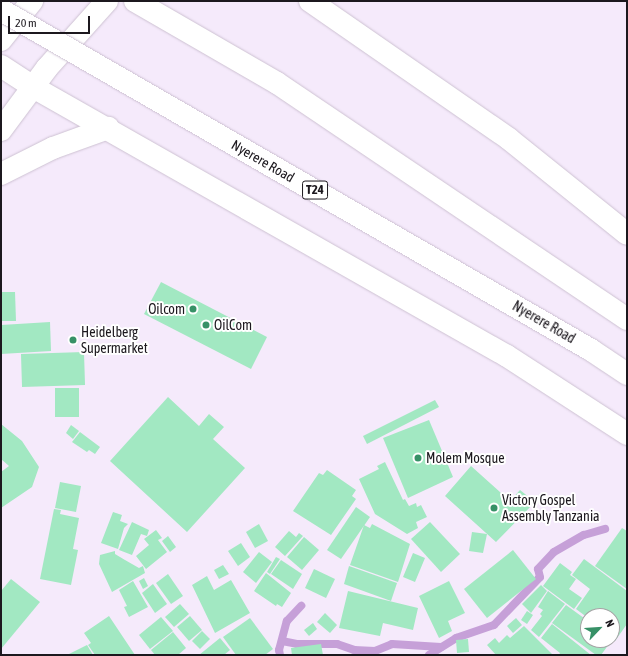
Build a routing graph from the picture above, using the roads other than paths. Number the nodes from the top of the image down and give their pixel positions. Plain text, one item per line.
1 (32, 1) edge
2 (107, 1) edge
3 (135, 1) edge
4 (310, 1) edge
5 (1, 10) edge
6 (1, 40) edge
7 (1, 66) edge
8 (34, 87) junction
9 (108, 128) junction
10 (1, 130) edge
11 (1, 174) edge
12 (627, 234) edge
13 (627, 319) edge
14 (627, 374) edge
15 (627, 434) edge

1 - 6 main road
2 - 8 main road
3 - 13 main road
4 - 12 main road
5 - 14 main road, Nyerere Road / T24, bridge
7 - 8 main road
8 - 9 main road
8 - 10 main road
9 - 11 main road
9 - 15 main road

